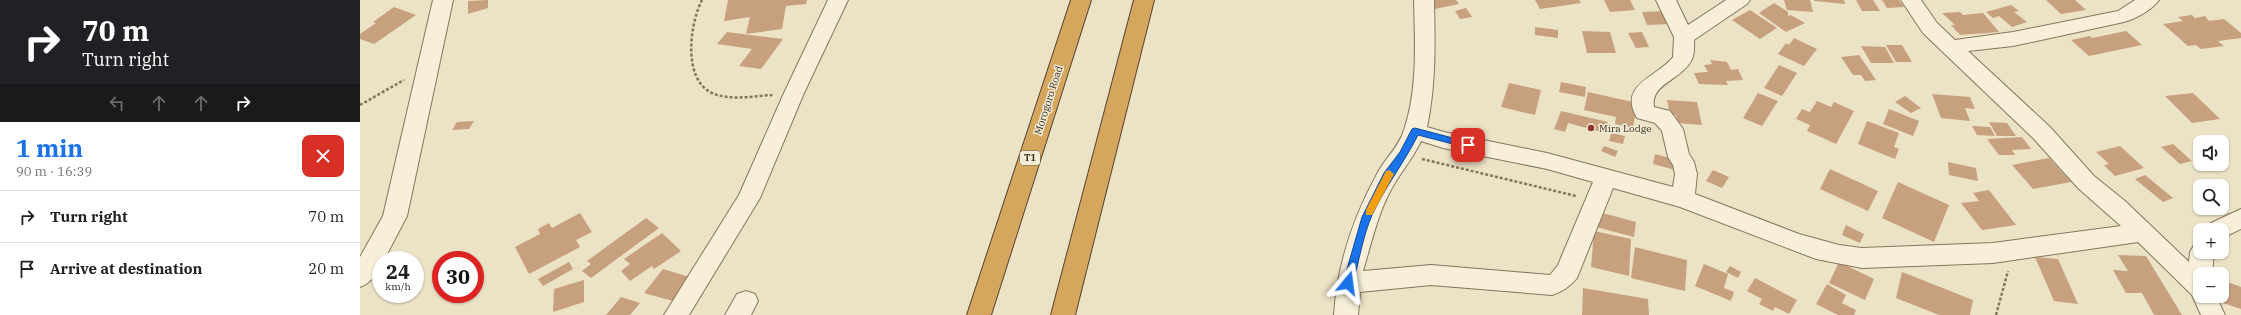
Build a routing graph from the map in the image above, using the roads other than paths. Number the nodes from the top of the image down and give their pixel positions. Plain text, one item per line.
1 (443, 0) edge
2 (838, 0) edge
3 (1081, 0) edge
4 (1144, 0) edge
5 (1424, 0) edge
6 (1666, 0) edge
7 (1740, 0) edge
8 (1911, 0) edge
9 (2149, 0) edge
10 (1684, 37) junction
11 (1950, 47) junction
12 (1415, 132) junction
13 (1606, 177) junction
14 (1683, 199) junction
15 (2241, 218) edge
16 (2229, 225) edge
17 (2143, 232) junction
18 (360, 277) edge
19 (2193, 281) edge
20 (1348, 283) junction
21 (2207, 303) edge
22 (676, 315) edge
23 (979, 315) edge
24 (1063, 315) edge
25 (1346, 315) edge
26 (2213, 315) edge

1 - 18 street
2 - 22 street
3 - 23 highway, Morogoro Road / T1
4 - 24 highway
5 - 12 street
6 - 10 street
7 - 10 street
8 - 11 street
9 - 11 street
10 - 14 street
11 - 17 street
12 - 13 street
12 - 20 street
13 - 14 street
13 - 20 street
14 - 17 street
15 - 16 street
17 - 19 street
20 - 25 street
21 - 26 street

